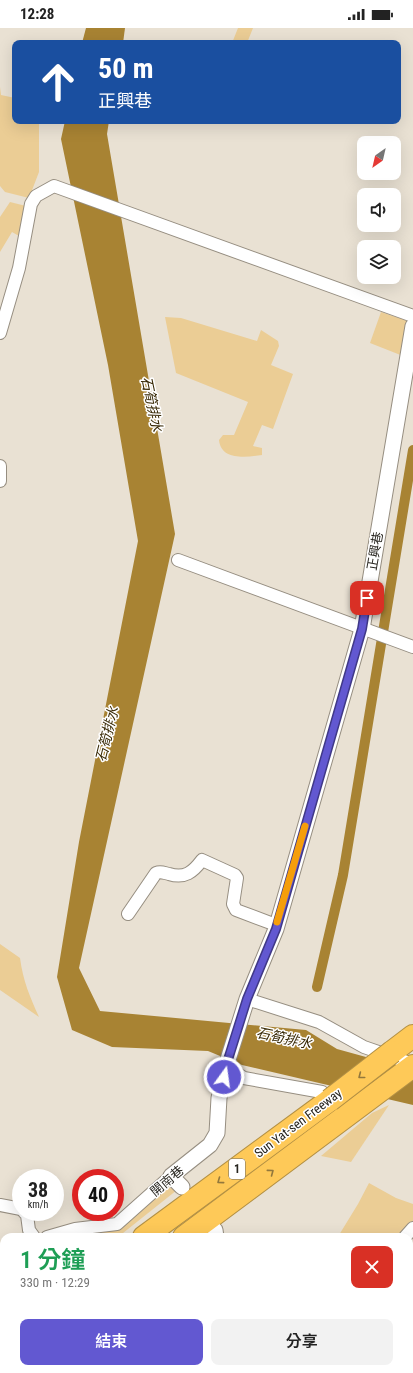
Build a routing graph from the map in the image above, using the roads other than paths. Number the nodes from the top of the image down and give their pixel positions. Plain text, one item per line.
1 (413, 316) edge
2 (413, 326) edge
3 (0, 333) edge
4 (0, 466) edge
5 (0, 481) edge
6 (178, 560) dead end
7 (362, 629) junction
8 (413, 648) edge
9 (128, 914) dead end
10 (276, 924) junction
11 (247, 999) junction
12 (413, 1036) edge
13 (413, 1065) edge
14 (226, 1066) junction
15 (326, 1096) junction
16 (171, 1176) junction
17 (182, 1187) dead end
18 (0, 1205) edge
19 (12, 1207) edge
20 (28, 1221) edge
21 (31, 1233) edge
22 (60, 1233) edge
23 (149, 1233) edge
24 (189, 1233) edge

1 - 3 street
2 - 7 street, 正興巷
4 - 5 street
6 - 7 street
7 - 8 street
7 - 10 street, 正興巷
9 - 10 street
10 - 11 street, 正興巷
11 - 13 street
11 - 14 street, 開南巷
12 -> 15 highway, Sun Yat-sen Freeway / 1, bridge
24 -> 13 highway, Sun Yat-sen Freeway / 1
14 - 15 street
14 - 16 street, 開南巷
15 -> 23 highway, Sun Yat-sen Freeway / 1
16 - 17 street
16 - 22 street, 開南巷
18 - 19 street
20 - 21 street

